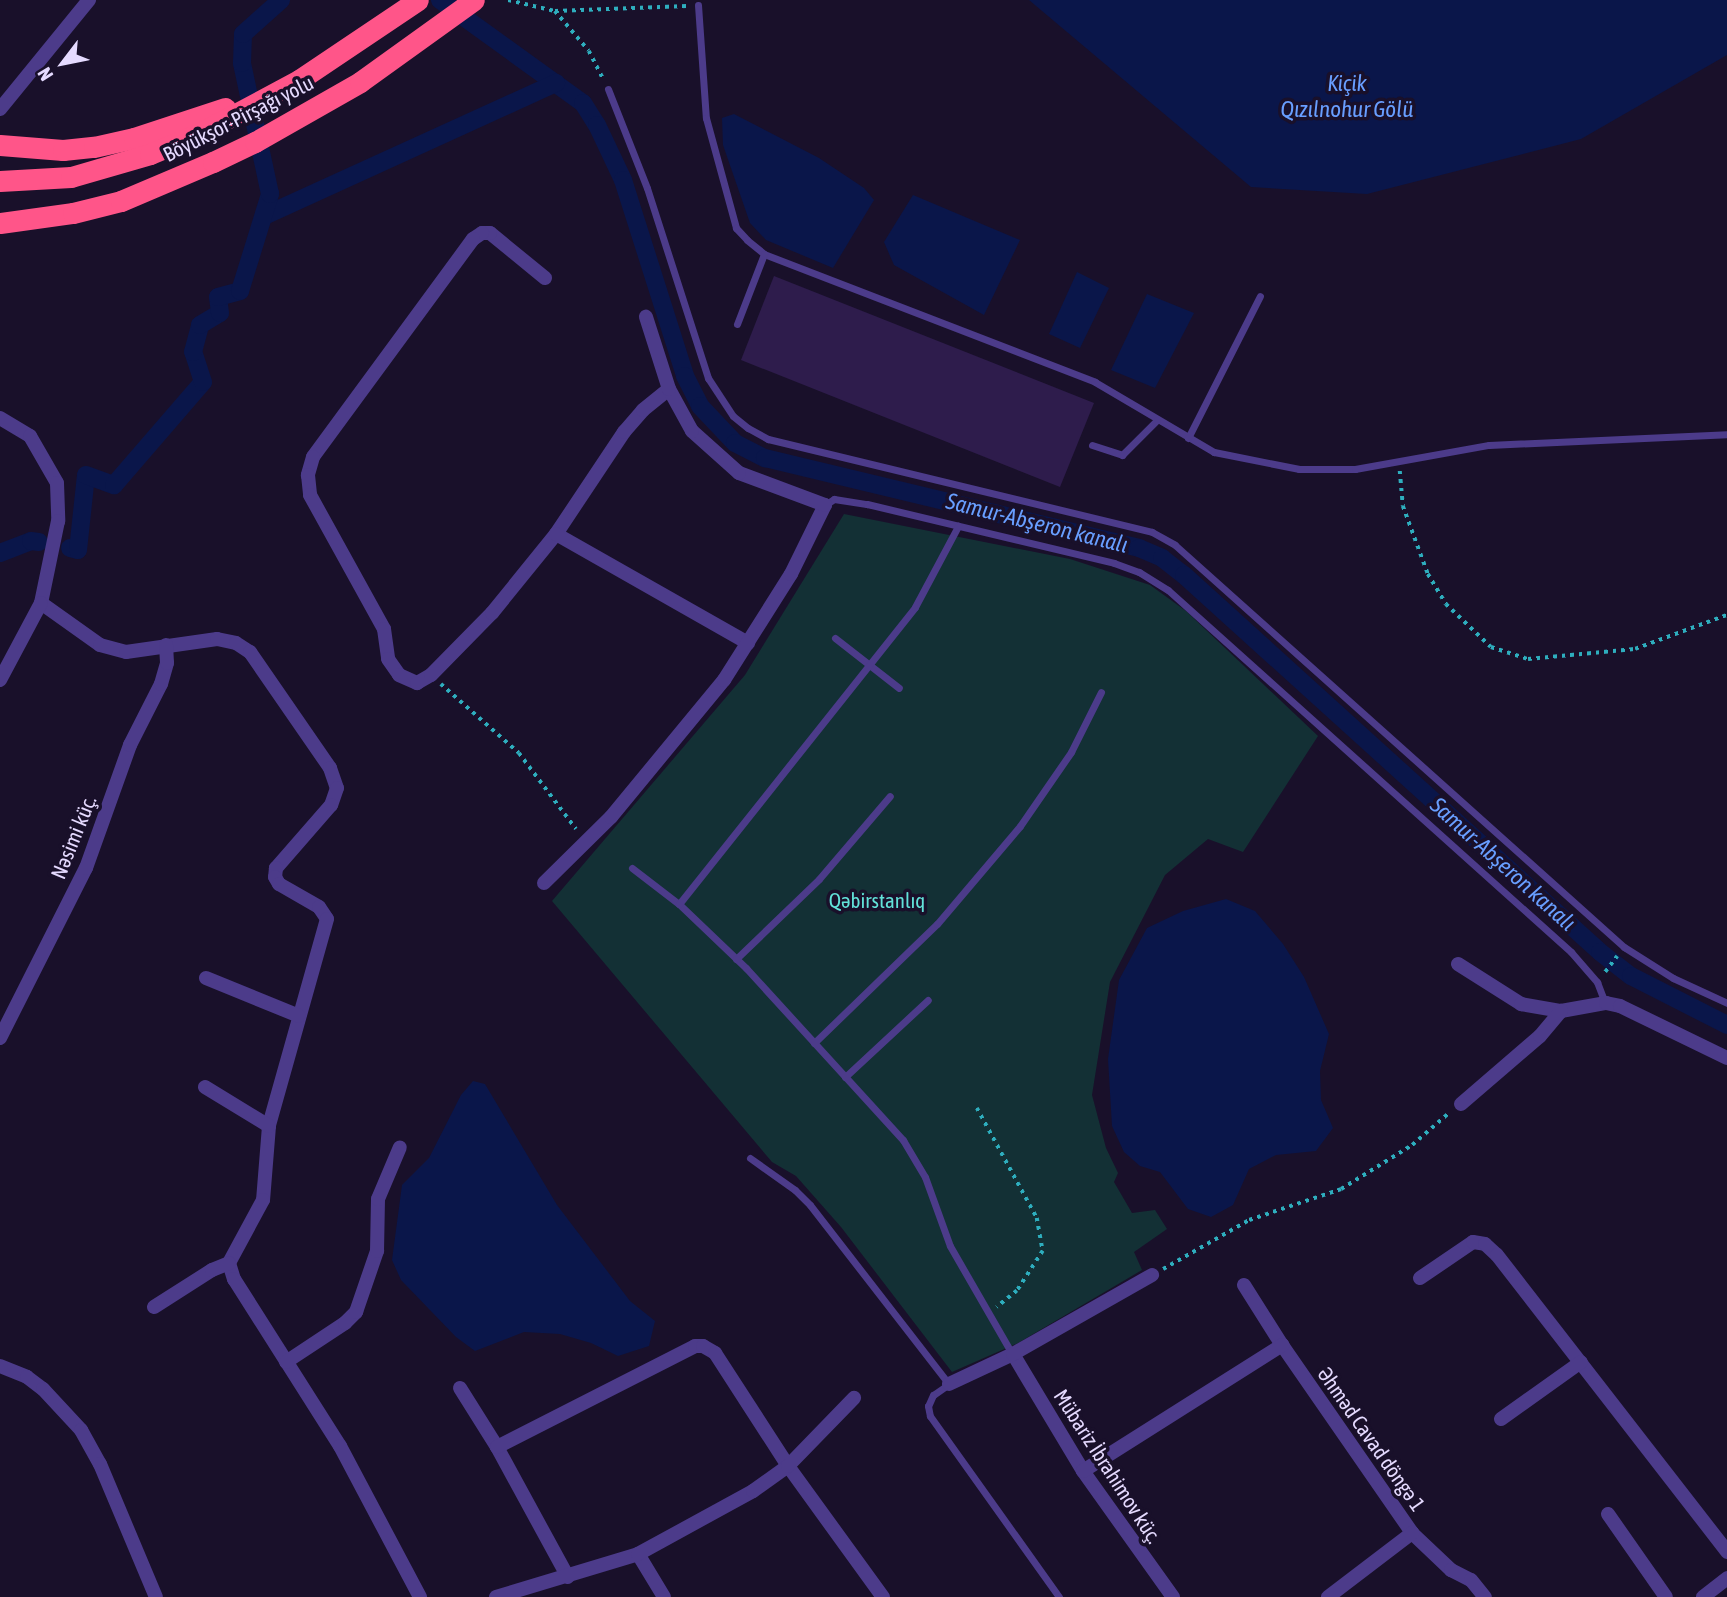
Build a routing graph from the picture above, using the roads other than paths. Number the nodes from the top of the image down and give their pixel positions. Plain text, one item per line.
1 (89, 0) edge
2 (418, 0) edge
3 (474, 0) edge
4 (698, 5) road end
5 (299, 80) junction
6 (608, 89) road end
7 (0, 109) edge
8 (0, 145) edge
9 (0, 181) edge
10 (0, 223) edge
11 (765, 254) junction
12 (545, 278) dead end
13 (1260, 296) dead end
14 (646, 317) dead end
15 (737, 324) dead end
16 (669, 390) junction
17 (0, 418) edge
18 (1157, 420) junction
19 (1727, 434) edge
20 (1188, 438) junction
21 (1092, 445) dead end
22 (825, 505) junction
23 (958, 526) junction
24 (556, 534) junction
25 (41, 603) junction
26 (835, 638) dead end
27 (748, 643) junction
28 (166, 645) junction
29 (868, 663) junction
30 (0, 680) edge
31 (900, 688) dead end
32 (1101, 692) dead end
33 (890, 796) dead end
34 (632, 868) dead end
35 (544, 883) dead end
36 (679, 904) junction
37 (736, 959) junction
38 (1458, 964) dead end
39 (206, 978) dead end
40 (928, 1000) dead end
41 (1606, 1003) junction
42 (1727, 1003) edge
43 (1561, 1011) junction
44 (299, 1016) junction
45 (0, 1038) edge
46 (814, 1043) junction
47 (1727, 1058) edge
48 (845, 1077) junction
49 (205, 1087) dead end
50 (1461, 1104) road end
51 (269, 1126) junction
52 (400, 1147) dead end
53 (750, 1158) dead end
54 (229, 1263) junction
55 (1152, 1275) road end
56 (1420, 1278) dead end
57 (1244, 1285) dead end
58 (154, 1307) dead end
59 (1282, 1345) junction
60 (1013, 1354) junction
61 (286, 1362) junction
62 (1581, 1362) junction
63 (0, 1366) edge
64 (949, 1384) junction
65 (460, 1388) dead end
66 (854, 1398) dead end
67 (1502, 1419) dead end
68 (496, 1447) junction
69 (788, 1466) junction
70 (1083, 1471) junction
71 (1608, 1514) dead end
72 (1412, 1533) junction
73 (1727, 1552) edge
74 (638, 1554) junction
75 (568, 1577) junction
76 (1727, 1578) edge
77 (156, 1597) edge
78 (420, 1597) edge
79 (496, 1597) edge
80 (664, 1597) edge
81 (883, 1597) edge
82 (1059, 1597) edge
83 (1173, 1597) edge
84 (1328, 1597) edge
85 (1485, 1597) edge
86 (1665, 1597) edge
87 (1703, 1597) edge

1 - 7 street
2 - 5 highway
3 - 10 highway, Böyükşor-Pirşağı yolu
4 - 11 lane
5 - 8 highway
5 - 9 highway
6 - 42 lane
11 - 15 lane
11 - 18 lane
12 - 24 street
13 - 20 lane
14 - 16 street
16 - 22 street
16 - 24 street
17 - 25 street
18 - 20 lane
18 - 21 lane
19 - 20 lane
22 - 23 lane
22 - 27 street
23 - 29 lane
23 - 41 lane
24 - 27 street
25 - 28 street
25 - 30 street
26 - 29 lane
27 - 35 street
28 - 44 street
28 - 45 street, Nəsimi küç.
29 - 31 lane
29 - 36 lane
32 - 46 lane
33 - 37 lane
34 - 36 lane
36 - 37 lane
37 - 46 lane
38 - 43 street
39 - 44 street
40 - 48 lane
41 - 43 street
41 - 47 street
43 - 50 street
44 - 51 street
46 - 48 lane
48 - 60 lane
49 - 51 street
51 - 54 street
52 - 61 street
53 - 64 lane
54 - 58 street
54 - 61 street
55 - 60 street
56 - 62 street
57 - 59 street, Əhməd Cavad döngə 1
59 - 70 street
59 - 72 street, Əhməd Cavad döngə 1
60 - 64 street
60 - 70 street, Mübariz İbrahimov küç.
61 - 78 street
62 - 67 street
62 - 73 street
63 - 77 street
64 - 82 lane
65 - 68 street
66 - 69 street
68 - 69 street
68 - 75 street
69 - 74 street
69 - 81 street
70 - 83 street, Mübariz İbrahimov küç.
71 - 86 street
72 - 84 street
72 - 85 street, Əhməd Cavad döngə 1
74 - 75 street
74 - 80 street
75 - 79 street
76 - 87 street

